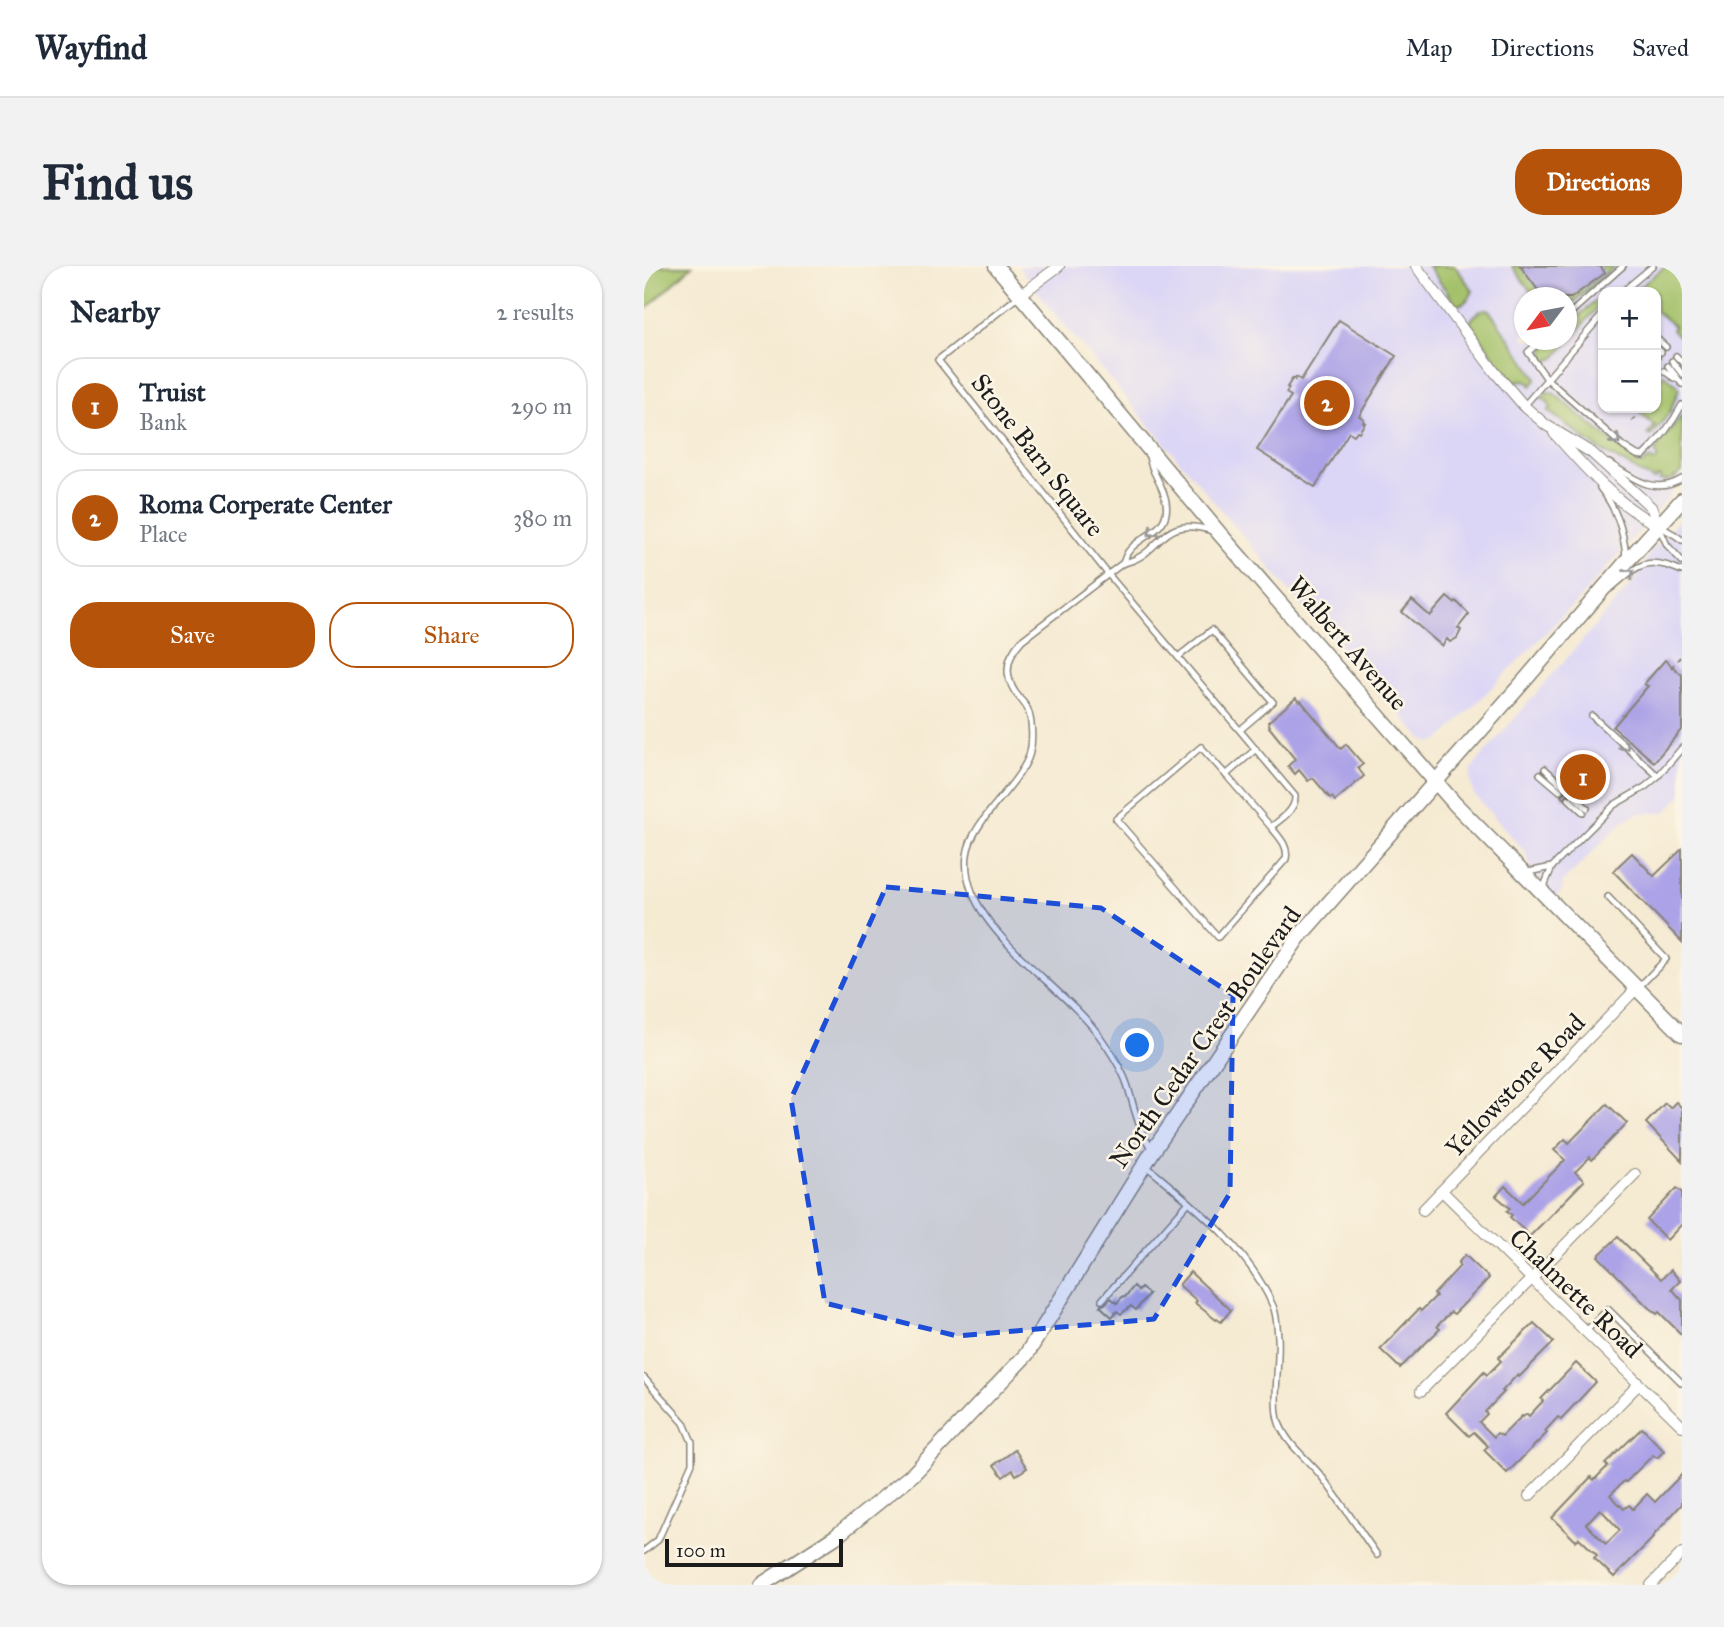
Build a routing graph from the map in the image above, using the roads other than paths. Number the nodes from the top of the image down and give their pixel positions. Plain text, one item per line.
1 (996, 266) edge
2 (1059, 266) edge
3 (1416, 266) edge
4 (1623, 266) edge
5 (1653, 266) edge
6 (1628, 287) edge
7 (1019, 296) junction
8 (1577, 307) edge
9 (1598, 320) edge
10 (1530, 350) edge
11 (1682, 362) edge
12 (1670, 363) junction
13 (1682, 374) edge
14 (1546, 379) junction
15 (1682, 384) edge
16 (1682, 405) edge
17 (1524, 406) junction
18 (1546, 425) junction
19 (1148, 449) junction
20 (1592, 453) junction
21 (1583, 467) junction
22 (1682, 479) edge
23 (1682, 500) edge
24 (1659, 526) junction
25 (1219, 533) junction
26 (1682, 540) edge
27 (1627, 561) junction
28 (1682, 561) edge
29 (1123, 563) junction
30 (1682, 571) edge
31 (1108, 574) junction
32 (1587, 609) junction
33 (1178, 657) junction
34 (1592, 716) dead end
35 (1240, 730) junction
36 (1682, 748) edge
37 (1256, 749) junction
38 (1542, 772) dead end
39 (1226, 775) junction
40 (1658, 776) junction
41 (1436, 782) junction
42 (1562, 789) dead end
43 (1571, 797) dead end
44 (1585, 810) dead end
45 (1271, 827) junction
46 (1552, 867) junction
47 (1521, 873) junction
48 (1608, 897) dead end
49 (1549, 900) junction
50 (1636, 989) junction
51 (1682, 1034) edge
52 (1153, 1151) junction
53 (1145, 1165) junction
54 (1634, 1174) dead end
55 (1442, 1191) junction
56 (1189, 1202) junction
57 (1423, 1210) dead end
58 (1532, 1280) junction
59 (1102, 1300) dead end
60 (1586, 1331) junction
61 (644, 1378) edge
62 (1682, 1383) edge
63 (1639, 1384) junction
64 (1421, 1391) dead end
65 (1682, 1426) edge
66 (1529, 1496) dead end
67 (644, 1552) edge
68 (1682, 1553) edge
69 (1377, 1555) dead end
70 (761, 1585) edge
71 (1651, 1585) edge

1 - 7 main road, Walbert Avenue
2 - 7 street
3 - 17 street
4 - 8 lane
5 - 6 lane
7 - 19 main road, Walbert Avenue
7 - 31 lane, Stone Barn Square
9 - 14 lane
10 - 14 lane
11 - 12 lane
12 - 13 lane
12 - 15 lane
14 -> 16 lane
14 - 17 lane
17 - 18 street
18 - 20 street
18 - 21 street
19 - 25 main road, Walbert Avenue
19 -> 29 lane
20 - 22 lane
20 - 24 street
21 - 24 street
21 - 27 lane
23 - 24 main road, North Cedar Crest Boulevard
24 - 26 lane
24 - 27 main road, North Cedar Crest Boulevard
24 - 28 lane
25 - 29 lane
25 - 41 main road, Walbert Avenue
27 - 32 main road, North Cedar Crest Boulevard
29 - 31 lane
32 -> 30 lane
31 - 33 lane, Stone Barn Square
31 - 52 lane
32 - 41 main road, North Cedar Crest Boulevard
33 - 35 lane, Stone Barn Square
33 - 35 lane
34 -> 40 lane
35 - 37 lane, Stone Barn Square
36 - 40 lane
37 - 39 lane
37 - 45 lane, Stone Barn Square
38 - 42 lane
39 - 45 lane
39 - 45 lane
40 - 46 lane
41 - 47 main road, Walbert Avenue
41 - 52 main road, North Cedar Crest Boulevard
43 - 44 lane
46 - 47 lane
46 - 49 lane
47 - 49 main road, Walbert Avenue
48 - 50 lane
49 - 50 main road, Walbert Avenue
50 - 51 main road, Walbert Avenue
50 - 55 street, Yellowstone Road
52 - 53 main road, North Cedar Crest Boulevard
53 - 56 lane
53 - 70 main road, North Cedar Crest Boulevard
54 - 58 street
55 - 57 street, Yellowstone Road
55 - 58 street, Chalmette Road
56 - 59 lane
56 - 69 lane
58 - 60 street, Chalmette Road
58 - 64 street
60 - 62 lane
60 - 63 street, Chalmette Road
61 - 67 lane
63 - 65 street, Chalmette Road
63 - 66 street
68 - 71 street

